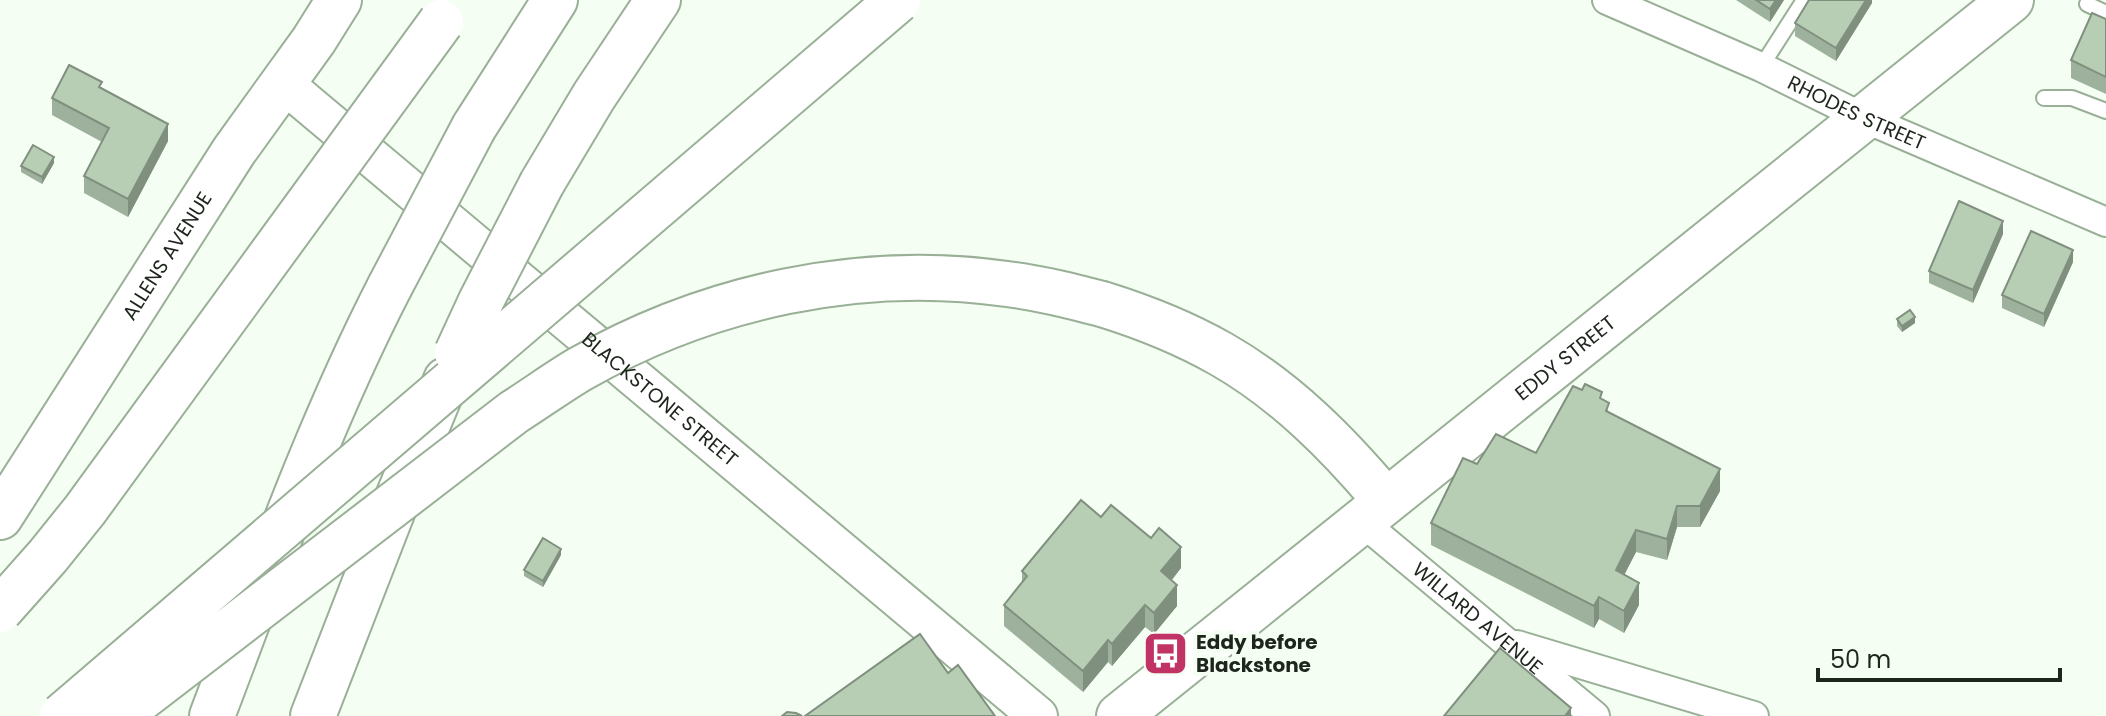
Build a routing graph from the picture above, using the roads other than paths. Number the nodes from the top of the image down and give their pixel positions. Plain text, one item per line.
1 (339, 0) edge
2 (555, 0) edge
3 (658, 0) edge
4 (898, 0) edge
5 (1607, 0) edge
6 (1804, 0) edge
7 (2005, 1) edge
8 (2087, 4) dead end
9 (449, 11) edge
10 (2106, 13) edge
11 (1761, 67) junction
12 (283, 83) junction
13 (2044, 98) dead end
14 (2106, 111) edge
15 (1864, 118) junction
16 (2106, 222) edge
17 (1374, 511) junction
18 (0, 517) edge
19 (0, 610) edge
20 (1505, 641) junction
21 (62, 716) edge
22 (118, 716) edge
23 (212, 716) edge
24 (313, 716) edge
25 (1038, 716) edge
26 (1119, 716) edge
27 (1595, 716) edge
28 (1754, 716) edge

1 - 12 main road, ALLENS AVENUE
2 - 23 main road, bridge
3 - 24 main road, bridge
4 - 21 main road, bridge
5 - 11 street, RHODES STREET
6 - 11 lane
7 - 15 main road, EDDY STREET
8 - 10 lane
9 - 19 main road, bridge
11 - 15 street, RHODES STREET
12 - 18 main road, ALLENS AVENUE
12 - 25 street, BLACKSTONE STREET
13 - 14 lane
15 - 16 street, RHODES STREET
15 - 17 main road, EDDY STREET
17 - 20 street, WILLARD AVENUE
17 - 22 main road, bridge
17 - 26 main road, EDDY STREET
20 - 27 street, WILLARD AVENUE
20 - 28 street

